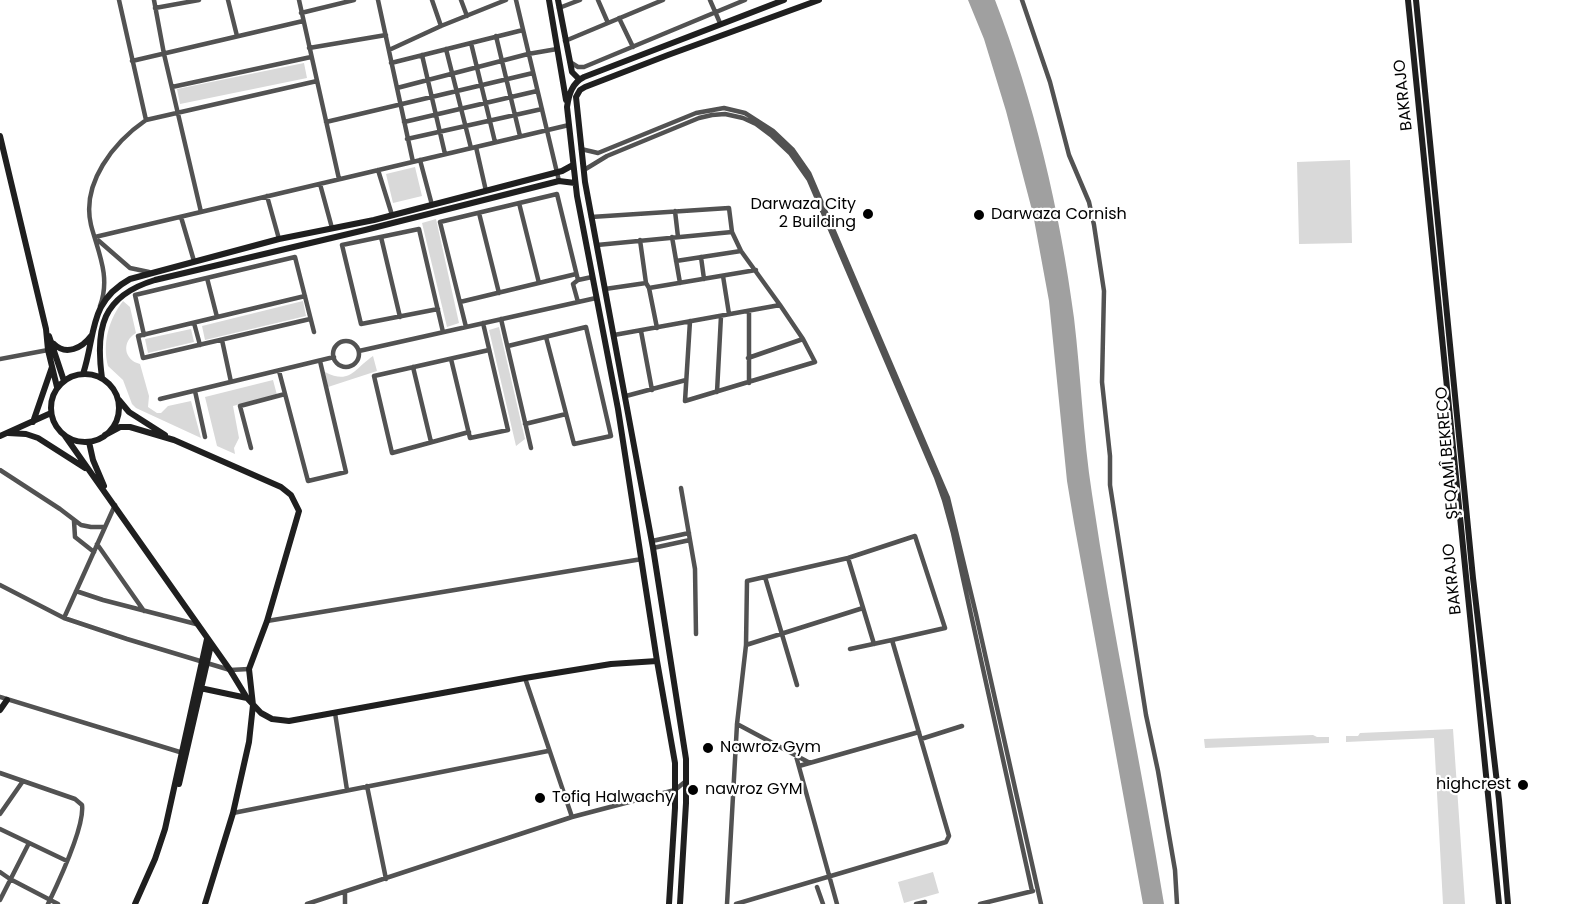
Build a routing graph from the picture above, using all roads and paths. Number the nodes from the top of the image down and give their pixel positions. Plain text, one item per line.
1 (119, 0) edge
2 (154, 0) edge
3 (199, 0) edge
4 (228, 0) edge
5 (298, 0) edge
6 (354, 0) edge
7 (378, 0) edge
8 (432, 0) edge
9 (461, 0) edge
10 (506, 0) edge
11 (516, 0) edge
12 (549, 0) edge
13 (558, 0) edge
14 (580, 0) edge
15 (598, 0) edge
16 (663, 0) edge
17 (710, 0) edge
18 (745, 0) edge
19 (784, 0) edge
20 (819, 0) edge
21 (1022, 0) edge
22 (1408, 0) edge
23 (1416, 0) edge
24 (155, 8) junction
25 (559, 8) junction
26 (301, 12) junction
27 (715, 12) junction
28 (467, 16) junction
29 (620, 18) junction
30 (303, 21) junction
31 (608, 23) junction
32 (720, 24) junction
33 (441, 26) junction
34 (523, 30) junction
35 (386, 35) junction
36 (237, 36) junction
37 (496, 36) junction
38 (565, 40) junction
39 (471, 43) junction
40 (664, 45) junction
41 (633, 47) junction
42 (309, 48) junction
43 (446, 49) junction
44 (557, 50) junction
45 (389, 51) junction
46 (164, 54) junction
47 (528, 54) junction
48 (422, 55) junction
49 (668, 55) junction
50 (312, 57) junction
51 (132, 61) junction
52 (502, 61) junction
53 (569, 61) junction
54 (391, 63) junction
55 (477, 67) junction
56 (533, 73) junction
57 (452, 74) junction
58 (506, 79) junction
59 (579, 79) junction
60 (428, 80) junction
61 (317, 81) junction
62 (481, 85) junction
63 (172, 87) junction
64 (397, 88) junction
65 (456, 91) junction
66 (537, 91) junction
67 (432, 97) junction
68 (510, 98) junction
69 (485, 103) junction
70 (400, 105) junction
71 (567, 107) junction
72 (461, 109) junction
73 (542, 109) junction
74 (178, 112) junction
75 (436, 114) junction
76 (514, 115) junction
77 (146, 120) junction
78 (490, 121) junction
79 (326, 122) junction
80 (404, 122) junction
81 (569, 125) junction
82 (465, 126) junction
83 (547, 130) junction
84 (440, 132) junction
85 (0, 136) edge
86 (520, 136) junction
87 (407, 139) junction
88 (495, 142) junction
89 (473, 147) junction
90 (581, 149) junction
91 (445, 154) junction
92 (3, 160) edge
93 (420, 160) junction
94 (413, 162) junction
95 (573, 165) junction
96 (378, 170) junction
97 (584, 170) junction
98 (557, 172) junction
99 (339, 179) junction
100 (575, 180) junction
101 (560, 181) junction
102 (585, 182) junction
103 (320, 184) junction
104 (486, 191) junction
105 (267, 196) junction
106 (519, 203) junction
107 (432, 205) junction
108 (675, 211) junction
109 (201, 212) junction
110 (479, 213) junction
111 (392, 215) junction
112 (181, 216) junction
113 (591, 217) junction
114 (332, 228) junction
115 (732, 232) junction
116 (305, 233) junction
117 (95, 237) junction
118 (381, 237) junction
119 (675, 237) junction
120 (279, 239) junction
121 (640, 240) junction
122 (308, 244) junction
123 (597, 245) junction
124 (741, 252) junction
125 (701, 257) junction
126 (194, 261) junction
127 (676, 261) junction
128 (756, 270) junction
129 (150, 273) junction
130 (723, 276) junction
131 (577, 277) junction
132 (592, 277) junction
133 (207, 278) junction
134 (704, 279) junction
135 (538, 283) junction
136 (680, 283) junction
137 (647, 285) junction
138 (605, 289) junction
139 (499, 293) junction
140 (305, 296) junction
141 (596, 298) junction
142 (460, 302) junction
143 (578, 302) junction
144 (780, 305) junction
145 (99, 309) junction
146 (438, 309) junction
147 (749, 311) junction
148 (729, 314) junction
149 (720, 316) junction
150 (217, 317) junction
151 (400, 317) junction
152 (310, 318) junction
153 (501, 320) junction
154 (690, 321) junction
155 (194, 322) junction
156 (483, 323) junction
157 (466, 327) junction
158 (657, 328) junction
159 (46, 329) junction
160 (641, 331) junction
161 (314, 332) dead end
162 (443, 332) junction
163 (144, 335) junction
164 (614, 335) junction
165 (91, 336) junction
166 (546, 337) junction
167 (802, 339) junction
168 (51, 340) junction
169 (222, 340) junction
170 (200, 345) junction
171 (508, 346) junction
172 (48, 350) junction
173 (489, 350) junction
174 (359, 351) junction
175 (334, 357) junction
176 (451, 358) junction
177 (748, 358) junction
178 (0, 359) edge
179 (320, 361) junction
180 (52, 366) junction
181 (413, 367) junction
182 (279, 371) junction
183 (83, 374) junction
184 (102, 378) junction
185 (686, 380) junction
186 (64, 381) junction
187 (231, 382) junction
188 (748, 383) junction
189 (57, 387) junction
190 (652, 390) junction
191 (195, 391) junction
192 (717, 392) junction
193 (285, 394) junction
194 (626, 396) junction
195 (117, 397) junction
196 (160, 399) dead end
197 (628, 407) junction
198 (618, 409) junction
199 (51, 413) junction
200 (566, 414) junction
201 (33, 422) junction
202 (525, 424) junction
203 (621, 424) junction
204 (631, 424) junction
205 (469, 432) junction
206 (8, 433) junction
207 (105, 435) junction
208 (0, 436) edge
209 (65, 436) junction
210 (205, 437) dead end
211 (174, 440) junction
212 (89, 442) junction
213 (431, 442) junction
214 (251, 448) dead end
215 (531, 448) dead end
216 (0, 470) edge
217 (88, 470) junction
218 (681, 488) dead end
219 (108, 495) junction
220 (115, 505) junction
221 (74, 521) junction
222 (105, 527) junction
223 (689, 533) junction
224 (690, 540) junction
225 (97, 544) junction
226 (652, 544) junction
227 (94, 552) junction
228 (848, 558) junction
229 (642, 559) junction
230 (765, 576) junction
231 (0, 585) edge
232 (76, 591) junction
233 (1472, 595) junction
234 (863, 608) junction
235 (144, 611) junction
236 (64, 618) junction
237 (267, 621) junction
238 (196, 624) junction
239 (782, 633) junction
240 (696, 634) dead end
241 (892, 640) junction
242 (209, 642) junction
243 (874, 644) junction
244 (746, 645) junction
245 (850, 649) dead end
246 (657, 661) junction
247 (204, 662) junction
248 (249, 669) junction
249 (230, 670) junction
250 (525, 678) junction
251 (797, 685) dead end
252 (200, 688) junction
253 (0, 697) edge
254 (247, 698) junction
255 (8, 700) junction
256 (254, 705) junction
257 (0, 710) edge
258 (335, 713) junction
259 (737, 723) junction
260 (962, 726) dead end
261 (919, 732) junction
262 (921, 739) junction
263 (548, 751) junction
264 (183, 753) junction
265 (796, 756) junction
266 (810, 763) junction
267 (799, 766) junction
268 (675, 772) junction
269 (686, 772) junction
270 (0, 773) edge
271 (686, 781) junction
272 (23, 782) junction
273 (366, 786) junction
274 (347, 790) junction
275 (675, 790) junction
276 (686, 806) junction
277 (675, 808) junction
278 (232, 813) junction
279 (0, 814) edge
280 (572, 817) junction
281 (0, 829) edge
282 (28, 843) junction
283 (67, 861) junction
284 (0, 872) edge
285 (829, 876) junction
286 (10, 879) junction
287 (386, 879) junction
288 (818, 887) dead end
289 (1035, 890) junction
290 (345, 892) junction
291 (0, 900) edge
292 (49, 902) edge
293 (925, 902) dead end
294 (58, 904) edge
295 (137, 904) edge
296 (205, 904) edge
297 (307, 904) edge
298 (345, 904) edge
299 (669, 904) edge
300 (680, 904) edge
301 (727, 904) edge
302 (736, 904) edge
303 (823, 904) edge
304 (837, 904) edge
305 (916, 904) edge
306 (980, 904) edge
307 (1041, 904) edge
308 (1177, 904) edge
309 (1499, 904) edge
310 (1508, 904) edge

1 - 51 street
2 - 24 street
3 - 24 street
4 - 36 street
5 - 26 street
6 - 26 street
7 - 35 street
8 - 33 street
9 - 28 street
10 - 28 street
11 - 34 street
12 - 44 street
13 - 25 street
14 - 25 street
15 - 31 street
16 - 29 street
17 - 27 street
18 - 27 street
19 - 32 street
20 - 49 street
21 - 308 street
22 - 233 street, BAKRAJO
23 - 233 street, ŞEQAMÎ BEKRECO
24 - 46 street
25 - 38 street
26 - 30 street
27 - 32 street
27 - 41 street
28 - 33 street
29 - 31 street
29 - 41 street
30 - 36 street
30 - 42 street
31 - 38 street
32 - 40 street
33 - 45 street
34 - 37 street
34 - 47 street
35 - 42 street
35 - 45 street
36 - 46 street
37 - 39 street
37 - 52 street
38 - 53 street
39 - 43 street
39 - 55 street
40 - 49 street
40 - 59 street
41 - 53 street
42 - 50 street
43 - 48 street
43 - 57 street
44 - 47 street
44 - 71 street
45 - 54 street
46 - 51 street
46 - 63 street
47 - 52 street
47 - 56 street
48 - 54 street
48 - 60 street
49 - 90 street
50 - 61 street
50 - 63 street
51 - 77 street
52 - 55 street
52 - 58 street
53 - 59 street
54 - 64 street
55 - 57 street
55 - 62 street
56 - 58 street
56 - 66 street
57 - 60 street
57 - 65 street
58 - 62 street
58 - 68 street
59 - 71 street
60 - 64 street
60 - 67 street
61 - 74 street
61 - 79 street
62 - 65 street
62 - 69 street
63 - 74 street
64 - 70 street
65 - 67 street
65 - 72 street
66 - 68 street
66 - 73 street
67 - 70 street
67 - 75 street
68 - 69 street
68 - 76 street
69 - 72 street
69 - 78 street
70 - 79 street
70 - 80 street
71 - 81 street
72 - 75 street
72 - 82 street
73 - 76 street
73 - 83 street
74 - 77 street
74 - 109 street
75 - 80 street
75 - 84 street
76 - 78 street
76 - 86 street
77 - 117 street
78 - 82 street
78 - 88 street
79 - 99 street
80 - 87 street
81 - 83 street
81 - 95 street
82 - 84 street
82 - 89 street
83 - 86 street
83 - 98 street
84 - 87 street
84 - 91 street
85 - 92 street
86 - 88 street
87 - 94 street
88 - 89 street
89 - 91 street
89 - 104 street
90 - 97 street
90 - 289 street
91 - 93 street
92 - 159 street
93 - 94 street
93 - 107 street
94 - 96 street
95 - 98 street
95 - 100 street
96 - 99 street
96 - 111 street
97 - 102 street
97 - 289 street
98 - 101 street
98 - 104 street
99 - 103 street
100 - 101 street
100 - 102 street
100 - 132 street
101 - 122 street
102 - 113 street
103 - 105 street
103 - 114 street
104 - 107 street
105 - 109 street
105 - 120 street
106 - 110 street
106 - 131 street
106 - 135 street
107 - 111 street
108 - 113 street
108 - 115 street
108 - 119 street
109 - 112 street
110 - 139 street
110 - 142 street
111 - 114 street
112 - 117 street
112 - 126 street
113 - 123 street
114 - 116 street
115 - 119 street
115 - 124 street
116 - 120 street
116 - 122 street
117 - 129 street
117 - 145 street
118 - 146 street
118 - 151 street
118 - 151 street
119 - 121 street
119 - 127 street
120 - 126 street
121 - 123 street
121 - 137 street
122 - 184 street
123 - 138 street
124 - 125 street
124 - 128 street
125 - 127 street
125 - 134 street
126 - 129 street
127 - 136 street
128 - 130 street
128 - 144 street
129 - 145 street
130 - 134 street
130 - 148 street
131 - 132 street
131 - 135 street
131 - 143 street
132 - 141 street
133 - 140 street
133 - 150 street
133 - 163 street
134 - 136 street
135 - 139 street
136 - 137 street
137 - 138 street
137 - 158 street
138 - 164 street
139 - 142 street
140 - 150 street
140 - 152 street
141 - 143 street
141 - 198 street
142 - 157 street
143 - 153 street
144 - 147 street
144 - 167 street
145 - 165 street
146 - 151 street
146 - 162 street
147 - 148 street
147 - 177 street
148 - 149 street
149 - 154 street
149 - 192 street
150 - 155 street
152 - 161 street
152 - 169 street
153 - 156 street
153 - 171 street
154 - 158 street
154 - 185 street
155 - 163 street
155 - 170 street
156 - 157 street
156 - 173 street
157 - 162 street
158 - 160 street
159 - 168 street
159 - 172 street
160 - 164 street
160 - 190 street
162 - 174 street
163 - 170 street
164 - 194 street
165 - 168 street
165 - 183 street
166 - 171 street
166 - 200 street
166 - 200 street
167 - 177 street
167 - 188 street
168 - 186 street
169 - 170 street
169 - 187 street
171 - 202 street
172 - 178 street
172 - 180 street
173 - 176 street
173 - 205 street
174 - 175 street
174 - 175 street
175 - 179 street
176 - 181 street
176 - 205 street
177 - 188 street
179 - 182 street
179 - 193 street
180 - 189 street
180 - 201 street
181 - 213 street
181 - 213 street
182 - 187 street
182 - 193 street
183 - 184 street
183 - 186 street
184 - 195 street
185 - 190 street
185 - 192 street
186 - 189 street
187 - 191 street
188 - 192 street
189 - 199 street
190 - 194 street
191 - 196 street
191 - 210 street
193 - 214 street
194 - 197 street
195 - 207 street
195 - 211 street
197 - 198 street
197 - 204 street
198 - 203 street
199 - 201 street
199 - 209 street
200 - 202 street
201 - 206 street
202 - 215 street
203 - 204 street
203 - 229 street
204 - 226 street
205 - 213 street
206 - 208 street
206 - 217 street
207 - 211 street
207 - 212 street
209 - 212 street
209 - 217 street
211 - 237 street
212 - 219 street
216 - 221 street
217 - 219 street
218 - 223 street
219 - 220 street
220 - 222 street
220 - 238 street
221 - 222 street
221 - 227 street
222 - 225 street
223 - 224 street
223 - 226 street
224 - 226 street
224 - 240 street
225 - 227 street
225 - 235 street
226 - 269 street
227 - 232 street
228 - 230 street
228 - 234 street
228 - 241 street
229 - 237 street
229 - 246 street
230 - 239 street
230 - 244 street
231 - 236 street
232 - 235 street
232 - 236 street
233 - 309 street, BAKRAJO
233 - 310 street, ŞEQAMÎ BEKRECO
234 - 239 street
234 - 243 street
235 - 238 street
236 - 247 street
237 - 248 street
238 - 242 street
239 - 244 street
239 - 251 street
241 - 243 street
241 - 261 street
242 - 247 street
242 - 249 street
243 - 245 street
244 - 259 street
246 - 250 street
246 - 268 street
247 - 249 street
247 - 252 street
247 - 264 street
248 - 249 street
248 - 256 street
249 - 254 street
250 - 258 street
250 - 263 street
252 - 254 street
252 - 264 street
253 - 255 street
254 - 256 street
255 - 257 street
255 - 264 street
256 - 258 street
256 - 278 street
258 - 274 street
259 - 265 street
259 - 301 street
260 - 262 street
261 - 262 street
261 - 266 street
262 - 285 street
263 - 273 street
263 - 280 street
264 - 295 street
265 - 266 street
265 - 267 street
266 - 267 street
267 - 285 street
268 - 269 street
268 - 275 street
269 - 271 street
270 - 272 street
271 - 275 street
271 - 276 street
272 - 279 street
272 - 283 street
273 - 274 street
273 - 287 street
274 - 278 street
275 - 276 street
275 - 277 street
275 - 280 street
276 - 277 street
276 - 300 street
277 - 299 street
278 - 296 street
280 - 287 street
281 - 282 street
282 - 283 street
282 - 286 street
283 - 292 street
284 - 286 street
285 - 302 street
285 - 304 street
286 - 291 street
286 - 292 street
287 - 290 street
288 - 303 street
289 - 306 street
289 - 307 street
290 - 297 street
290 - 298 street
292 - 294 street
293 - 305 street

